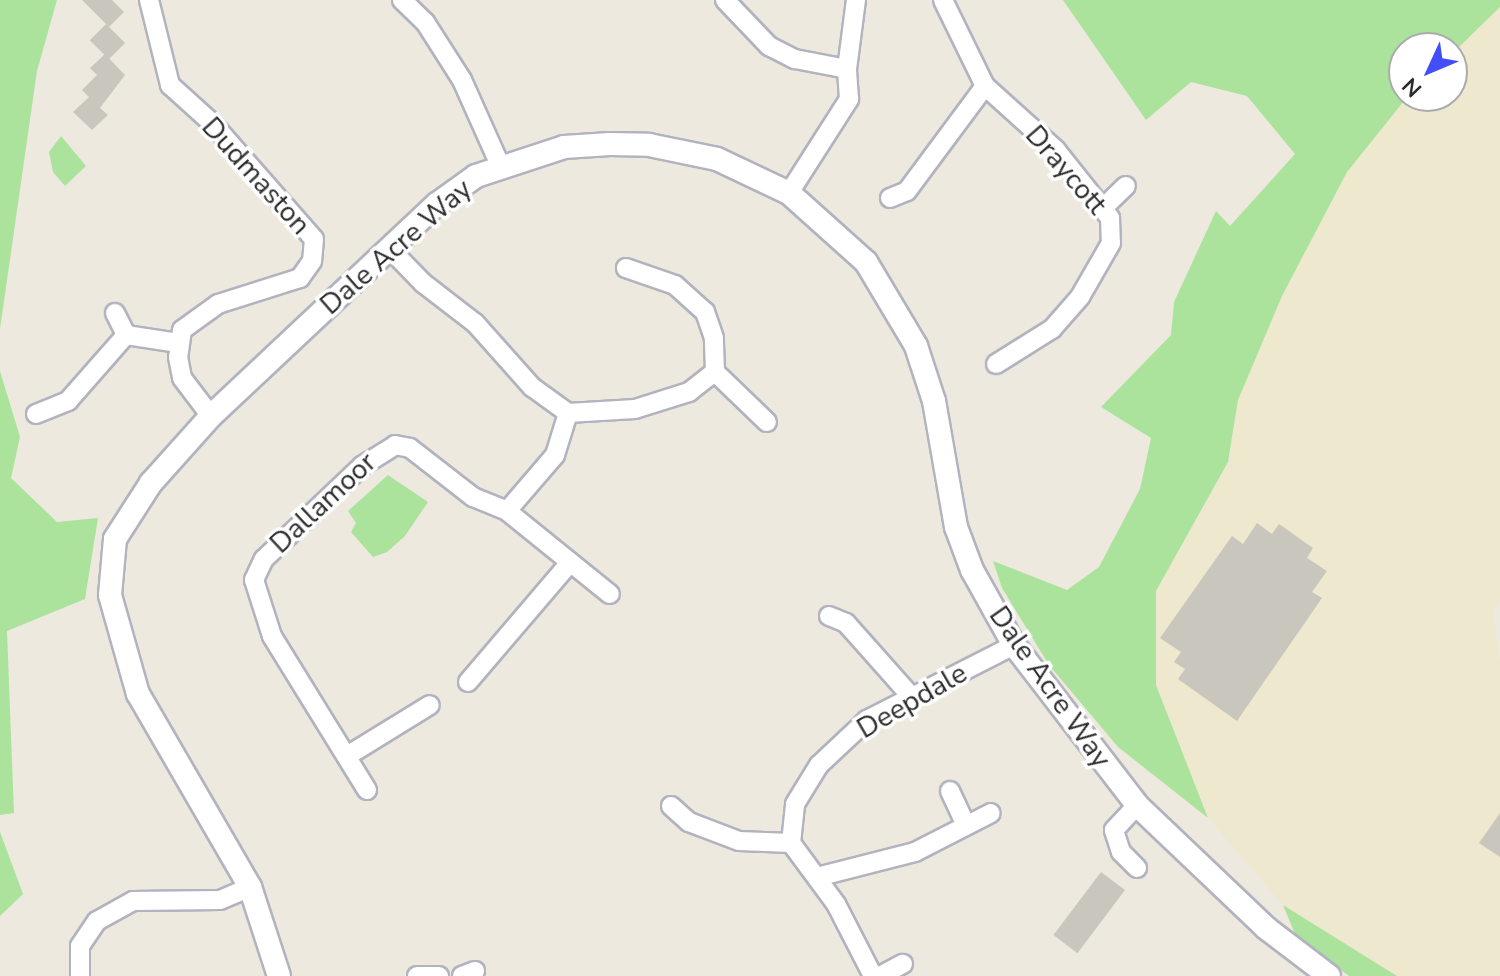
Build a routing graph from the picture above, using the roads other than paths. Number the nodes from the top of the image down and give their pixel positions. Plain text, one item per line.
1 (149, 0) edge
2 (402, 0) edge
3 (725, 0) edge
4 (856, 0) edge
5 (943, 0) edge
6 (847, 69) junction
7 (985, 86) junction
8 (501, 167) junction
9 (1126, 186) dead end
10 (789, 193) junction
11 (890, 198) dead end
12 (1102, 209) junction
13 (389, 248) junction
14 (626, 268) dead end
15 (115, 313) dead end
16 (126, 335) junction
17 (178, 343) junction
18 (996, 364) dead end
19 (715, 372) junction
20 (568, 413) junction
21 (36, 414) dead end
22 (211, 416) junction
23 (767, 422) dead end
24 (507, 511) junction
25 (568, 565) junction
26 (610, 594) dead end
27 (829, 616) dead end
28 (1014, 645) junction
29 (468, 682) dead end
30 (910, 695) junction
31 (430, 705) dead end
32 (347, 756) junction
33 (367, 790) dead end
34 (950, 791) dead end
35 (1137, 805) junction
36 (671, 806) dead end
37 (991, 813) dead end
38 (966, 825) junction
39 (791, 843) junction
40 (1137, 868) dead end
41 (817, 877) junction
42 (250, 887) junction
43 (903, 964) dead end
44 (80, 976) edge
45 (279, 976) edge
46 (417, 976) edge
47 (439, 976) edge
48 (873, 976) edge
49 (880, 976) edge
50 (1329, 976) edge

1 - 17 street, Dudmaston
2 - 8 street
3 - 6 street
4 - 6 street
5 - 7 street, Draycott
6 - 10 street
7 - 11 street
7 - 12 street, Draycott
8 - 10 street, Dale Acre Way
8 - 13 street, Dale Acre Way
9 - 12 street
10 - 28 street, Dale Acre Way
12 - 18 street, Draycott
13 - 20 street
13 - 22 street, Dale Acre Way
14 - 19 street
15 - 16 street
16 - 17 street
16 - 21 street
17 - 22 street
19 - 20 street
19 - 23 street
20 - 24 street
22 - 42 street, Dale Acre Way
24 - 25 street
24 - 32 street, Dallamoor
25 - 26 street
25 - 29 street
27 - 30 street
28 - 30 street, Deepdale
28 - 35 street, Dale Acre Way
30 - 39 street, Deepdale
31 - 32 street
32 - 33 street, Dallamoor
34 - 38 street
35 - 40 street
35 - 50 street, Dale Acre Way
36 - 39 street
37 - 38 street
38 - 41 street
39 - 41 street
41 - 48 street
42 - 44 street
42 - 45 street, Dale Acre Way
43 - 49 street
46 - 47 street

